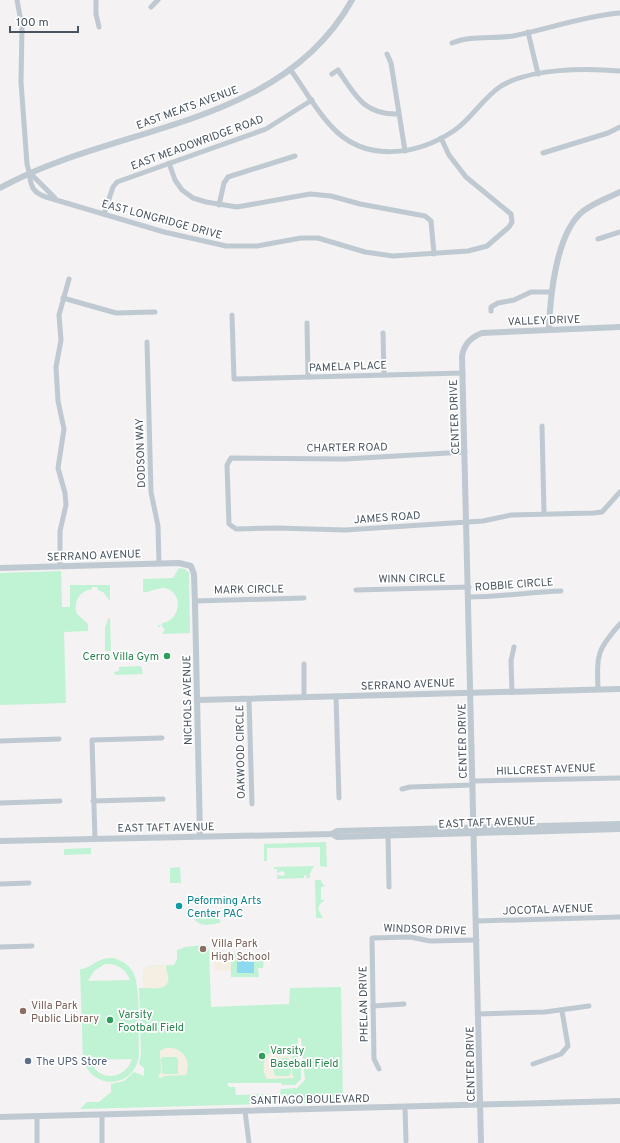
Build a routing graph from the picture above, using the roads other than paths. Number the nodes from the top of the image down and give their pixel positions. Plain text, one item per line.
1 (17, 0) edge
2 (96, 0) edge
3 (158, 0) edge
4 (352, 0) edge
5 (151, 7) dead end
6 (620, 13) edge
7 (99, 27) dead end
8 (528, 32) junction
9 (452, 43) dead end
10 (387, 54) dead end
11 (290, 69) junction
12 (620, 71) edge
13 (332, 74) dead end
14 (538, 74) junction
15 (312, 100) junction
16 (398, 114) junction
17 (620, 127) edge
18 (441, 138) junction
19 (404, 151) junction
20 (543, 153) dead end
21 (295, 156) dead end
22 (169, 163) junction
23 (30, 173) junction
24 (0, 188) edge
25 (620, 192) edge
26 (56, 199) junction
27 (219, 205) junction
28 (104, 214) junction
29 (620, 232) edge
30 (598, 239) dead end
31 (434, 254) junction
32 (69, 279) dead end
33 (551, 292) junction
34 (63, 298) junction
35 (491, 311) dead end
36 (155, 312) dead end
37 (232, 314) dead end
38 (307, 323) dead end
39 (620, 327) edge
40 (549, 329) junction
41 (383, 333) dead end
42 (470, 340) joint
43 (147, 342) dead end
44 (462, 373) junction
45 (384, 375) junction
46 (308, 377) junction
47 (542, 426) dead end
48 (465, 452) junction
49 (620, 492) edge
50 (544, 513) junction
51 (467, 523) junction
52 (230, 527) joint
53 (159, 563) junction
54 (189, 564) joint
55 (60, 566) junction
56 (0, 568) edge
57 (469, 587) junction
58 (356, 590) dead end
59 (561, 591) dead end
60 (469, 597) junction
61 (304, 598) dead end
62 (195, 601) junction
63 (620, 624) edge
64 (514, 647) dead end
65 (304, 664) dead end
66 (620, 689) edge
67 (598, 690) junction
68 (512, 692) junction
69 (472, 693) junction
70 (336, 696) junction
71 (304, 697) junction
72 (249, 699) junction
73 (197, 700) junction
74 (162, 738) dead end
75 (59, 739) dead end
76 (0, 741) edge
77 (620, 778) edge
78 (473, 783) junction
79 (402, 789) dead end
80 (339, 798) dead end
81 (163, 799) dead end
82 (94, 800) junction
83 (60, 801) dead end
84 (0, 803) edge
85 (252, 804) dead end
86 (620, 824) edge
87 (595, 827) junction
88 (620, 829) edge
89 (475, 830) junction
90 (388, 832) junction
91 (200, 836) junction
92 (94, 839) junction
93 (0, 841) edge
94 (29, 883) dead end
95 (0, 884) edge
96 (389, 887) dead end
97 (620, 917) edge
98 (477, 921) junction
99 (372, 938) joint
100 (477, 940) junction
101 (32, 946) dead end
102 (0, 947) edge
103 (404, 1004) dead end
104 (373, 1006) junction
105 (589, 1006) dead end
106 (562, 1011) junction
107 (479, 1014) junction
108 (534, 1064) dead end
109 (379, 1069) dead end
110 (620, 1101) edge
111 (481, 1105) junction
112 (405, 1107) junction
113 (245, 1111) junction
114 (102, 1115) junction
115 (37, 1116) junction
116 (0, 1117) edge
117 (406, 1142) dead end
118 (37, 1143) edge
119 (102, 1143) edge
120 (248, 1143) edge
121 (481, 1143) edge

1 - 23 street
2 - 7 street
3 - 5 street
4 - 11 street, EAST MEATS AVENUE
6 - 8 street
8 - 9 street
8 - 14 street
10 - 16 street
11 - 15 street
11 - 23 street, EAST MEATS AVENUE
12 - 14 street
13 - 16 street
14 - 18 street
15 - 19 street
15 - 22 street, EAST MEADOWRIDGE ROAD
16 - 19 street
17 - 20 street
18 - 19 street
18 - 31 street, EAST LONGRIDGE DRIVE
21 - 27 street
22 - 27 street
22 - 28 street, EAST MEADOWRIDGE ROAD
23 - 24 street, EAST MEATS AVENUE
23 - 26 street, EAST LONGRIDGE DRIVE
23 - 26 street, EAST LONGRIDGE DRIVE
25 - 33 street
26 - 28 street, EAST LONGRIDGE DRIVE
27 - 31 street
28 - 31 street, EAST LONGRIDGE DRIVE
29 - 30 street
32 - 34 street
33 - 35 street
33 - 40 street
34 - 36 street
34 - 55 street
37 - 46 street, PAMELA PLACE
38 - 46 street
39 - 40 street, VALLEY DRIVE
40 - 42 street, VALLEY DRIVE
41 - 45 street
42 - 44 street, CENTER DRIVE
43 - 53 street, DODSON WAY
44 - 45 street, PAMELA PLACE
44 - 48 street, CENTER DRIVE
45 - 46 street, PAMELA PLACE
47 - 50 street
48 - 51 street, CENTER DRIVE
48 - 52 street, CHARTER ROAD
49 - 50 street, JAMES ROAD
50 - 51 street, JAMES ROAD
51 - 52 street, JAMES ROAD
51 - 57 street, CENTER DRIVE
53 - 54 street, SERRANO AVENUE
53 - 55 street, SERRANO AVENUE
54 - 62 street, NICHOLS AVENUE
55 - 56 street, SERRANO AVENUE
57 - 58 street, WINN CIRCLE
57 - 60 street, CENTER DRIVE
59 - 60 street, ROBBIE CIRCLE
60 - 69 street, CENTER DRIVE
61 - 62 street, MARK CIRCLE
62 - 73 street, NICHOLS AVENUE
63 - 67 street
64 - 68 street
65 - 71 street
66 - 67 street, SERRANO AVENUE
67 - 68 street, SERRANO AVENUE
68 - 69 street, SERRANO AVENUE
69 - 70 street, SERRANO AVENUE
69 - 78 street, CENTER DRIVE
70 - 71 street, SERRANO AVENUE
70 - 80 street
71 - 72 street, SERRANO AVENUE
72 - 73 street, SERRANO AVENUE
72 - 85 street, OAKWOOD CIRCLE
73 - 91 street, NICHOLS AVENUE
74 - 82 street
75 - 76 street
77 - 78 street, HILLCREST AVENUE
78 - 79 street, HILLCREST AVENUE
78 - 89 street, CENTER DRIVE
81 - 82 street
82 - 92 street
83 - 84 street
86 - 87 street, EAST TAFT AVENUE
87 - 88 street, EAST TAFT AVENUE
87 - 89 street, EAST TAFT AVENUE
89 - 90 street, EAST TAFT AVENUE
89 - 98 street, CENTER DRIVE
90 - 91 street, EAST TAFT AVENUE
90 - 96 street
91 - 92 street, EAST TAFT AVENUE
92 - 93 street, EAST TAFT AVENUE
94 - 95 street
97 - 98 street, JOCOTAL AVENUE
98 - 100 street, CENTER DRIVE
99 - 100 street, WINDSOR DRIVE
99 - 104 street, PHELAN DRIVE
100 - 107 street, CENTER DRIVE
101 - 102 street
103 - 104 street
104 - 109 street, PHELAN DRIVE
105 - 106 street
106 - 107 street
106 - 108 street
107 - 111 street, CENTER DRIVE
110 - 111 street, SANTIAGO BOULEVARD
111 - 112 street, SANTIAGO BOULEVARD
111 - 121 street, CENTER DRIVE
112 - 113 street, SANTIAGO BOULEVARD
112 - 117 street
113 - 114 street, SANTIAGO BOULEVARD
113 - 120 street
114 - 115 street, SANTIAGO BOULEVARD
114 - 119 street
115 - 116 street, SANTIAGO BOULEVARD
115 - 118 street

